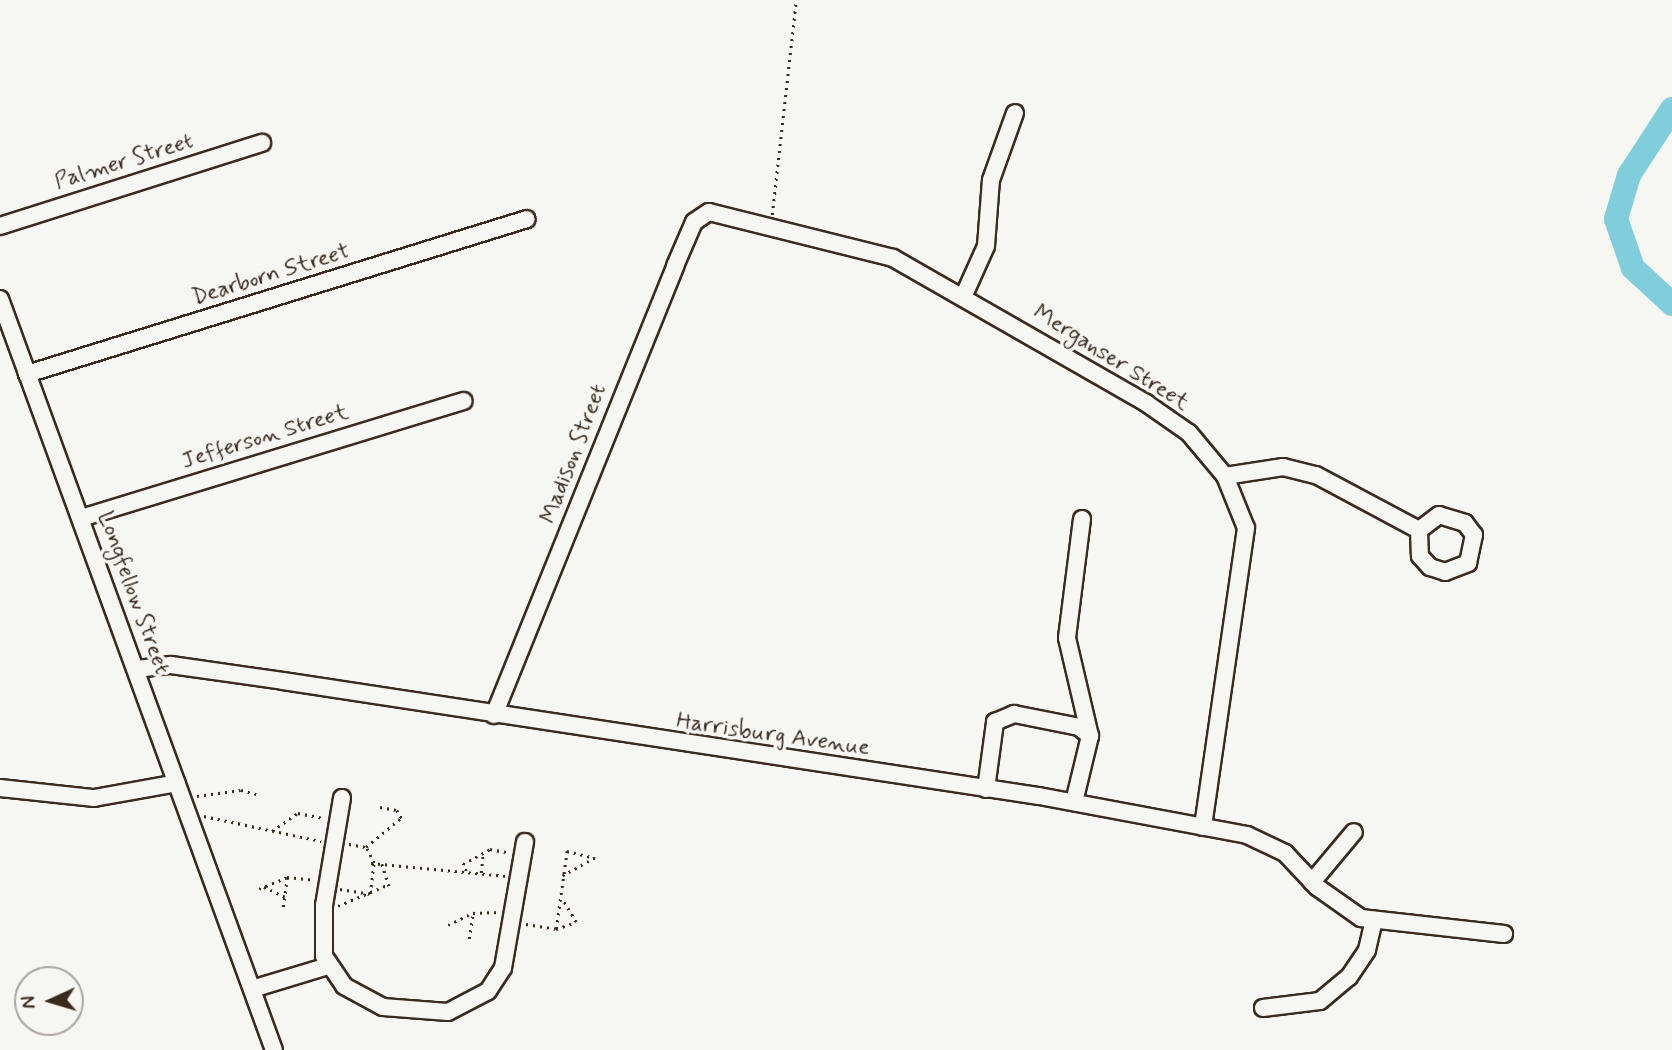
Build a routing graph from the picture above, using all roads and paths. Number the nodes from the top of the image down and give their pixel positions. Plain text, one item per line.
1 (796, 0) edge
2 (1014, 113) dead end
3 (262, 143) dead end
4 (701, 213) joint
5 (527, 219) dead end
6 (0, 226) edge
7 (770, 229) junction
8 (964, 295) junction
9 (0, 299) edge
10 (27, 374) junction
11 (463, 401) dead end
12 (1226, 476) junction
13 (81, 518) junction
14 (1082, 519) dead end
15 (1419, 530) dead end
16 (137, 669) junction
17 (494, 715) junction
18 (1090, 736) junction
19 (177, 783) junction
20 (0, 788) edge
21 (986, 789) junction
22 (256, 794) dead end
23 (342, 797) dead end
24 (1074, 802) junction
25 (380, 807) dead end
26 (402, 817) junction
27 (338, 820) junction
28 (404, 822) dead end
29 (1203, 827) junction
30 (272, 831) junction
31 (1353, 832) dead end
32 (335, 843) junction
33 (366, 847) junction
34 (524, 849) joint
35 (482, 853) junction
36 (373, 863) junction
37 (382, 864) junction
38 (466, 871) junction
39 (481, 873) junction
40 (564, 876) junction
41 (288, 877) junction
42 (519, 878) junction
43 (1312, 882) junction
44 (327, 885) junction
45 (264, 886) junction
46 (259, 890) dead end
47 (370, 894) junction
48 (285, 897) junction
49 (561, 897) junction
50 (324, 905) junction
51 (283, 907) dead end
52 (473, 913) junction
53 (513, 918) junction
54 (1374, 920) junction
55 (449, 925) dead end
56 (556, 929) junction
57 (1504, 934) dead end
58 (469, 939) dead end
59 (328, 966) junction
60 (252, 989) junction
61 (1263, 1008) dead end
62 (274, 1050) edge

1 - 7 path
2 - 8 street
3 - 6 street, Palmer Street
4 - 7 street, Merganser Street
4 - 17 street, Madison Street
5 - 10 street, Dearborn Street
7 - 8 street, Merganser Street
8 - 12 street, Merganser Street
9 - 10 street, Longfellow Street
10 - 13 street, Longfellow Street
11 - 13 street, Jefferson Street
12 - 15 street
12 - 29 street, Merganser Street
13 - 16 street, Longfellow Street
14 - 18 street
16 - 17 street, Harrisburg Avenue
16 - 19 street, Longfellow Street
17 - 21 street, Harrisburg Avenue
18 - 21 street
18 - 24 street
19 - 20 street
19 - 60 street, Longfellow Street
21 - 24 street, Harrisburg Avenue
22 - 30 path
23 - 27 street
24 - 29 street, Harrisburg Avenue
25 - 26 path
26 - 28 path
26 - 33 path
27 - 30 path
27 - 32 street
29 - 43 street, Harrisburg Avenue
30 - 32 path
31 - 43 street
32 - 33 path
32 - 44 street
33 - 36 path
34 - 35 path
34 - 42 street
35 - 38 path
35 - 39 path
36 - 37 path
36 - 47 path
37 - 38 path
37 - 47 path
38 - 39 path
39 - 42 path
40 - 40 path
40 - 49 path
41 - 44 path
41 - 45 path
41 - 48 path
42 - 53 street
43 - 54 street, Harrisburg Avenue
44 - 47 path
44 - 50 street
45 - 46 path
45 - 48 path
47 - 50 path
48 - 51 path
49 - 56 path
49 - 56 path
50 - 59 street
52 - 53 path
52 - 55 path
52 - 58 path
53 - 56 path
53 - 59 street
54 - 57 street, Harrisburg Avenue
54 - 61 street
59 - 60 street
60 - 62 street, Longfellow Street

